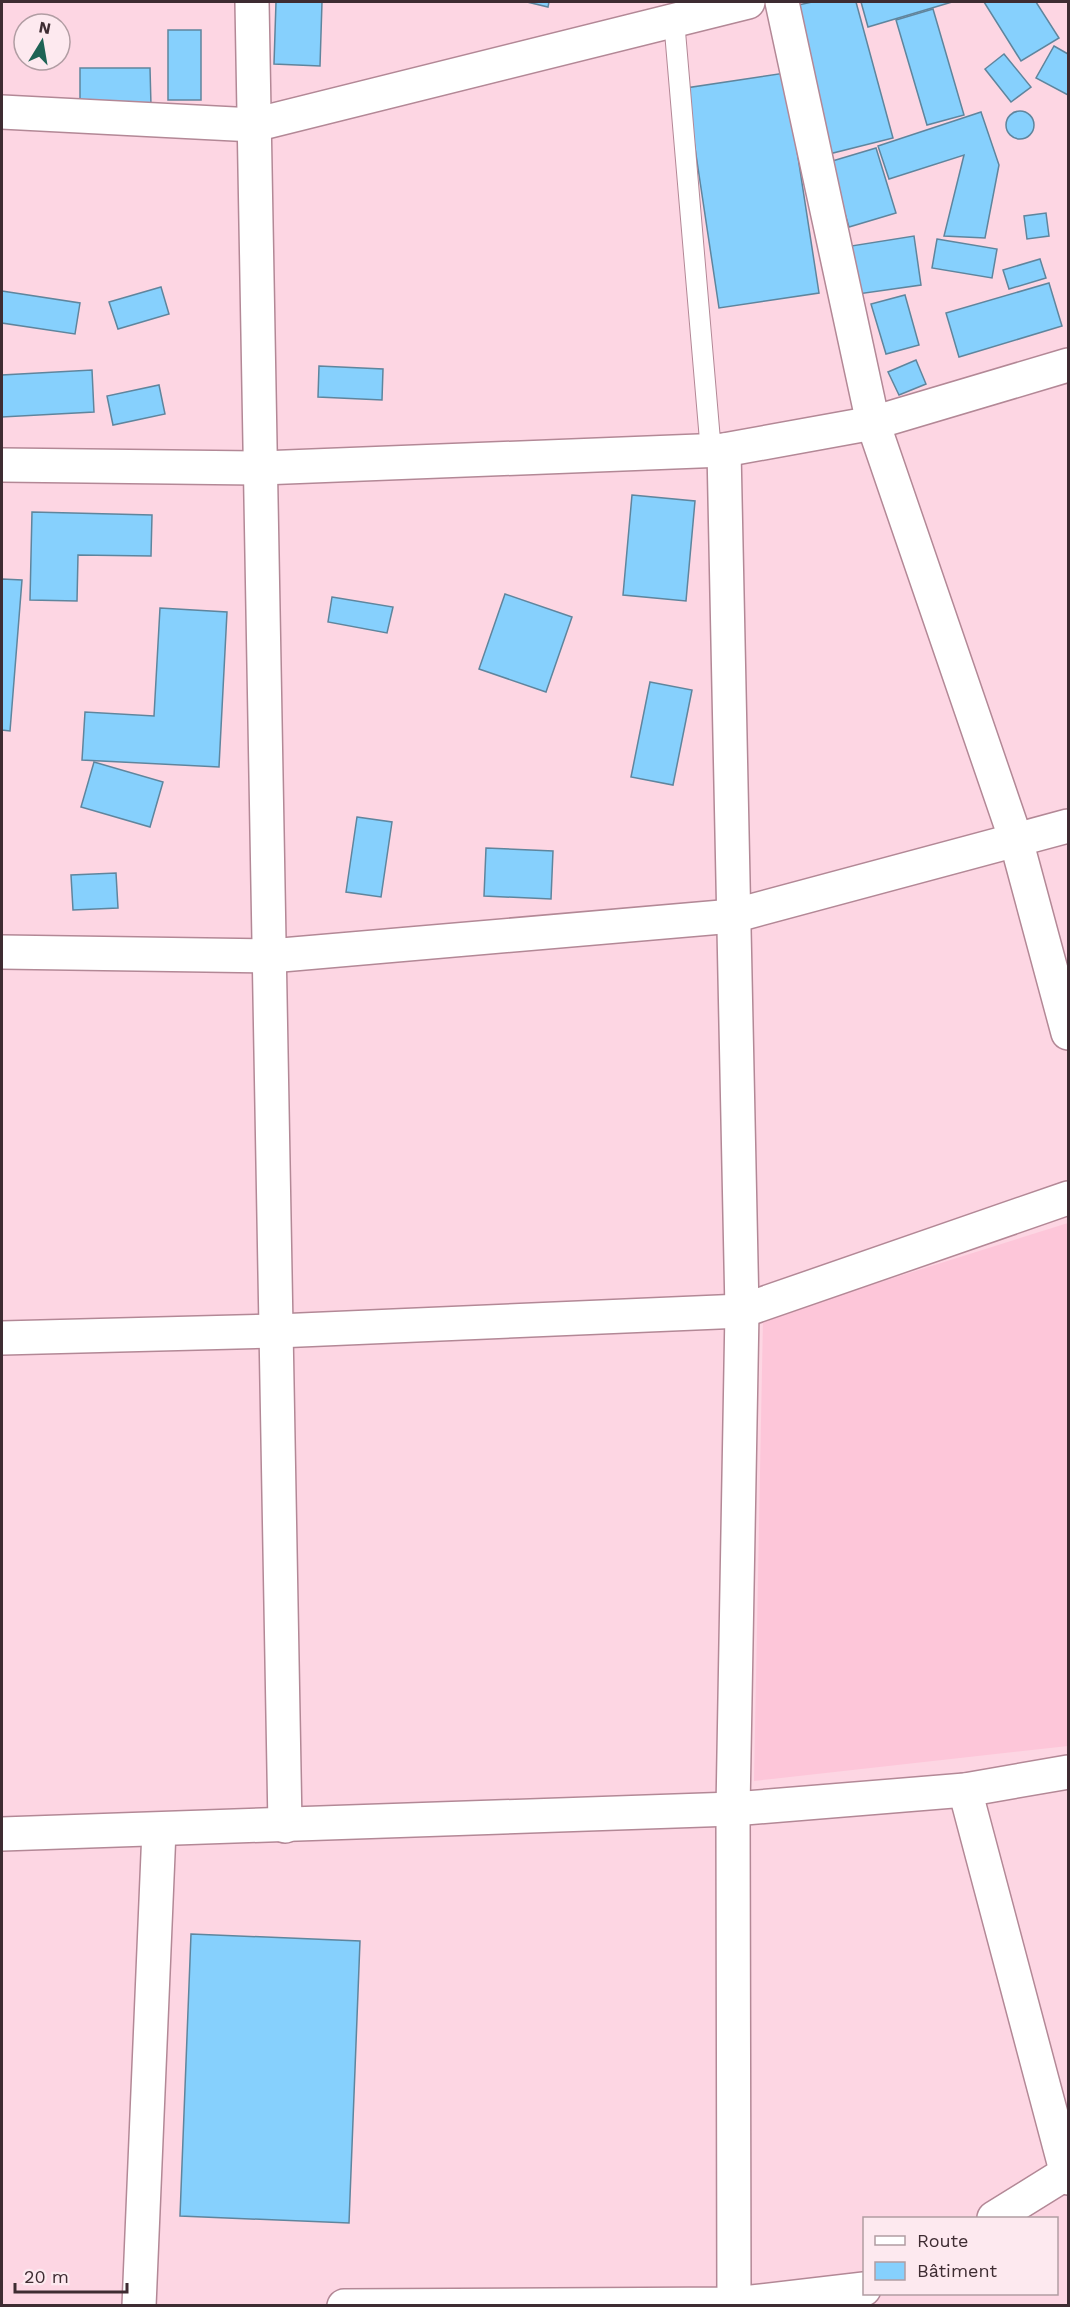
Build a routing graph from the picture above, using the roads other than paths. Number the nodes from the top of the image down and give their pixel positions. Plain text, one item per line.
1 (252, 2) edge
2 (744, 2) edge
3 (782, 2) edge
4 (674, 20) junction
5 (2, 112) edge
6 (254, 125) junction
7 (1068, 365) edge
8 (873, 423) junction
9 (718, 451) junction
10 (2, 465) edge
11 (261, 468) junction
12 (1068, 826) edge
13 (1016, 840) junction
14 (734, 916) junction
15 (2, 952) edge
16 (270, 956) junction
17 (1068, 1033) edge
18 (1068, 1198) edge
19 (742, 1311) junction
20 (277, 1331) junction
21 (2, 1338) edge
22 (1068, 1772) edge
23 (965, 1790) junction
24 (733, 1809) junction
25 (285, 1826) junction
26 (159, 1830) junction
27 (2, 1834) edge
28 (1068, 2174) edge
29 (996, 2217) edge
30 (863, 2289) edge
31 (734, 2305) edge
32 (139, 2306) edge
33 (344, 2306) edge

1 - 6 street
2 - 4 street
3 - 8 street
4 - 6 street
4 - 9 lane
5 - 6 street
6 - 11 street
7 - 8 street
8 - 9 street
8 - 13 street
9 - 11 street
9 - 14 street
10 - 11 street
11 - 16 street
12 - 13 street
13 - 14 street
13 - 17 street
14 - 16 street
14 - 19 street
15 - 16 street
16 - 20 street
18 - 19 street
19 - 20 street
19 - 24 street
20 - 21 street
20 - 25 street
22 - 23 street
23 - 24 street
23 - 28 street
24 - 25 street
24 - 31 street
25 - 26 street
26 - 27 street
26 - 32 street
28 - 29 street
30 - 31 street
31 - 33 street

